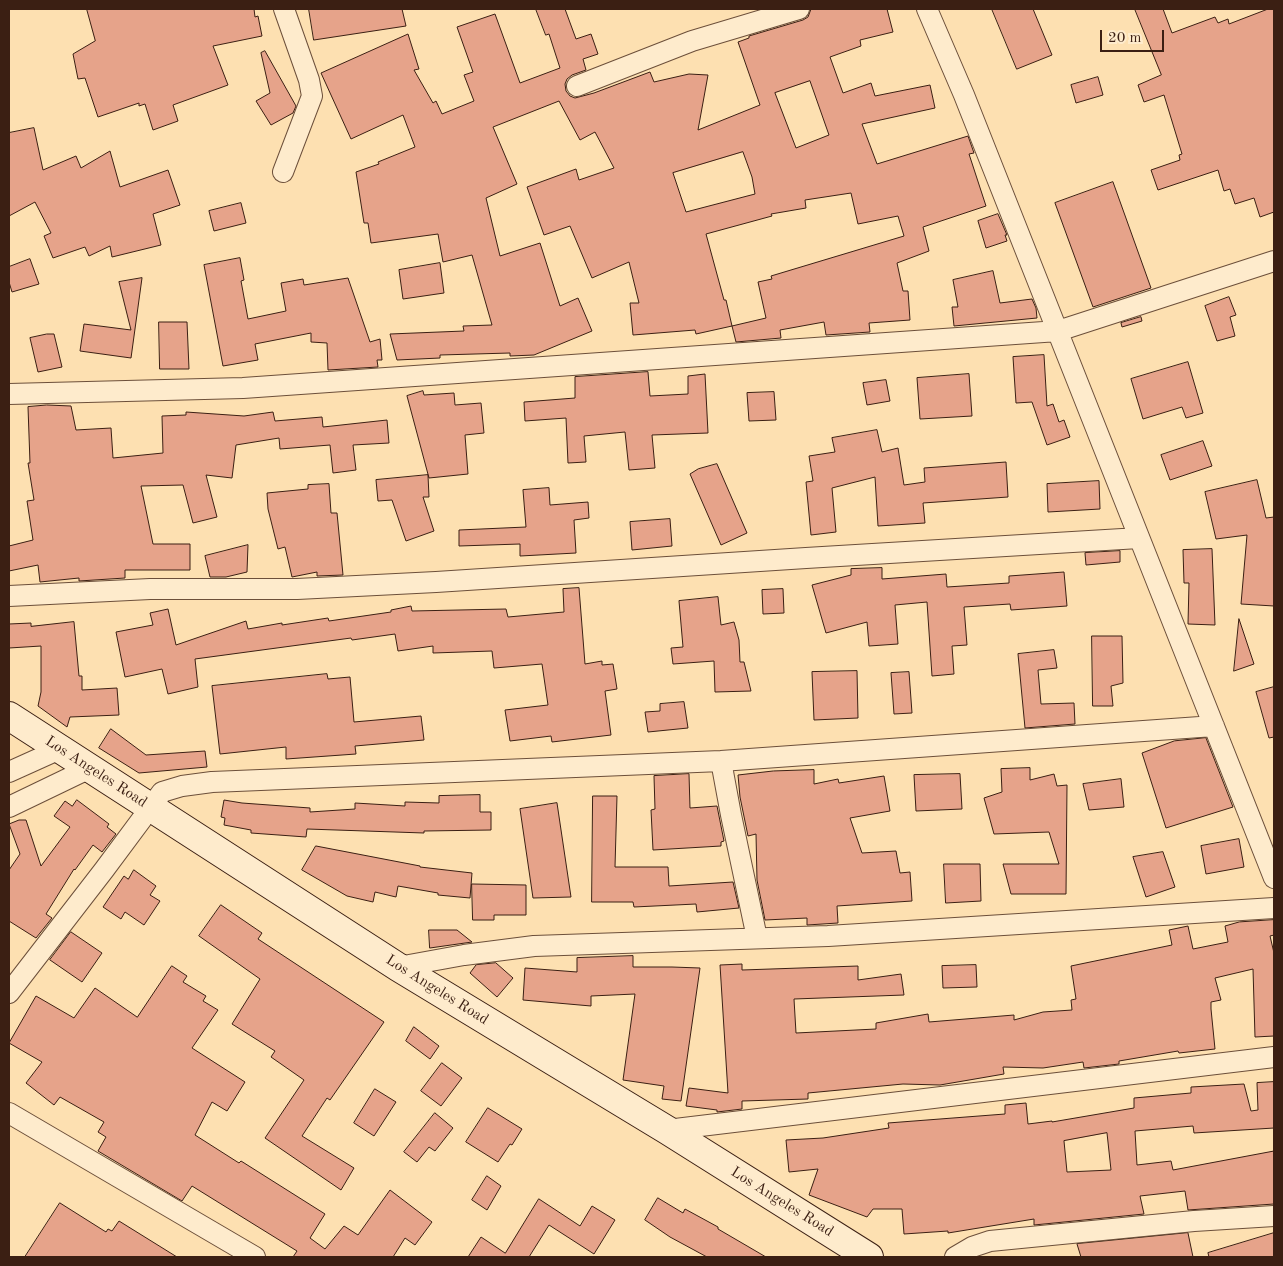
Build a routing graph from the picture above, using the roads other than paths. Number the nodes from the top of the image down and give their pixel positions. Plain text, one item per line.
1 (284, 9) edge
2 (799, 9) edge
3 (927, 9) edge
4 (578, 86) dead end
5 (283, 172) dead end
6 (1274, 262) edge
7 (1058, 332) junction
8 (9, 394) edge
9 (1139, 538) junction
10 (9, 596) edge
11 (9, 716) edge
12 (1214, 726) junction
13 (60, 749) junction
14 (722, 761) junction
15 (90, 768) junction
16 (9, 772) edge
17 (9, 807) edge
18 (150, 808) junction
19 (1274, 878) edge
20 (1274, 908) edge
21 (757, 938) junction
22 (398, 967) junction
23 (9, 993) edge
24 (1274, 1057) edge
25 (9, 1113) edge
26 (667, 1130) junction
27 (1274, 1216) edge
28 (255, 1257) edge
29 (869, 1257) edge
30 (955, 1257) edge

1 - 5 street
2 - 4 street
3 - 7 street
6 - 7 street
7 - 8 street
7 - 9 street
9 - 10 street
9 - 12 street
11 - 13 main road, Los Angeles Road
12 - 14 street
12 - 19 street
13 - 15 main road, Los Angeles Road
13 - 16 street
14 - 18 street
14 - 21 street
15 - 17 street
15 - 18 main road, Los Angeles Road
18 - 22 main road, Los Angeles Road
18 - 23 street
20 - 21 street
21 - 22 street
22 - 26 main road, Los Angeles Road
24 - 26 street
25 - 28 street
26 - 29 main road, Los Angeles Road
27 - 30 street

